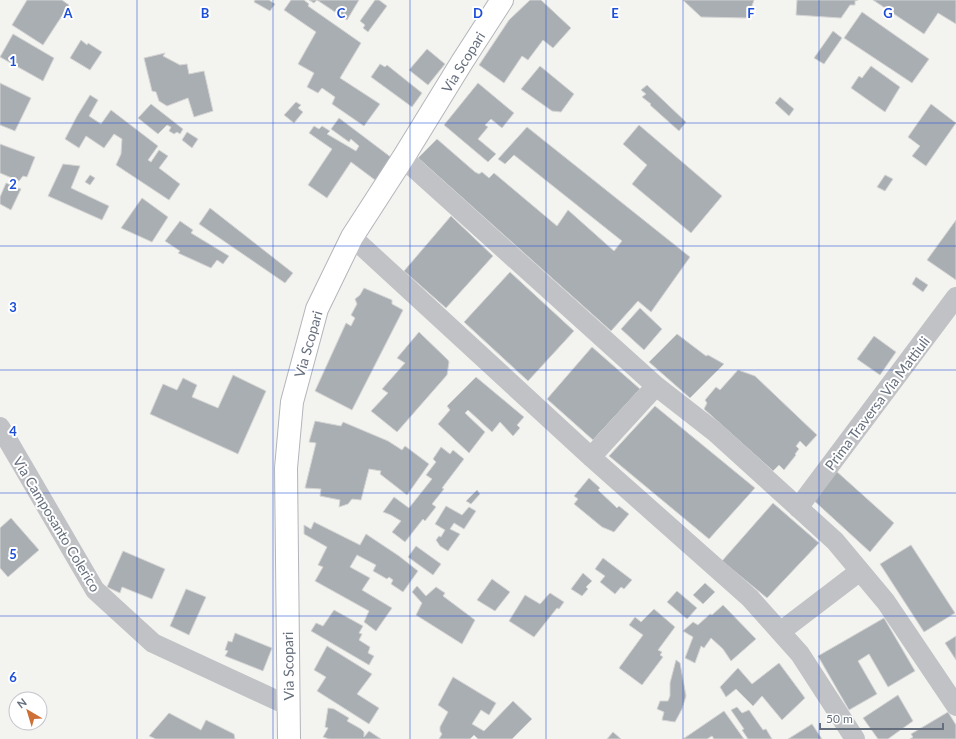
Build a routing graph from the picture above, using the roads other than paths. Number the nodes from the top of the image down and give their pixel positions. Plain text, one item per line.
1 (502, 0) edge
2 (403, 158) junction
3 (352, 237) junction
4 (956, 297) edge
5 (656, 386) junction
6 (0, 427) edge
7 (592, 457) junction
8 (798, 508) junction
9 (860, 571) junction
10 (780, 632) junction
11 (289, 706) junction
12 (956, 706) edge
13 (289, 739) edge
14 (855, 739) edge

1 - 2 street, Via Scopari
2 - 3 street, Via Scopari
2 - 5 street
3 - 7 street
3 - 11 street, Via Scopari
4 - 8 street, Prima Traversa Via Mattiuli
5 - 7 street
5 - 8 street
6 - 11 street, Via Camposanto Colerico
7 - 10 street
8 - 9 street
9 - 10 street
9 - 12 street
10 - 14 street
11 - 13 street, Via Scopari

